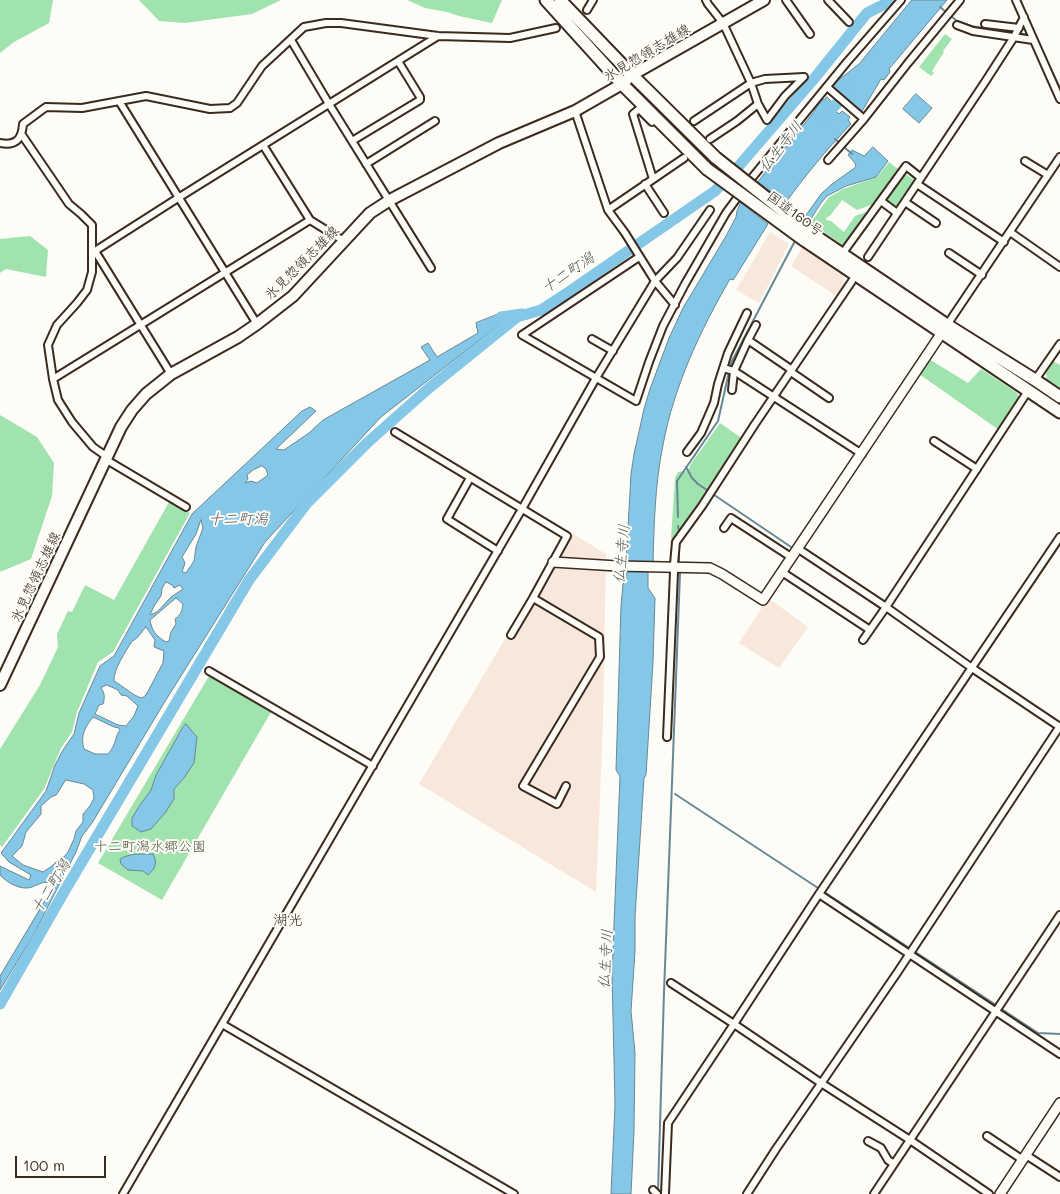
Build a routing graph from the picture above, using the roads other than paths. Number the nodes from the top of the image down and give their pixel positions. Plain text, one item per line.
1 (546, 0) edge
2 (560, 0) edge
3 (593, 0) edge
4 (706, 0) edge
5 (764, 0) edge
6 (786, 0) edge
7 (828, 0) edge
8 (900, 0) edge
9 (960, 0) edge
10 (1016, 0) edge
11 (751, 3) edge
12 (587, 10) tunnel mouth
13 (1024, 17) junction
14 (849, 22) dead end
15 (723, 23) junction
16 (985, 24) dead end
17 (957, 25) dead end
18 (556, 28) tunnel mouth
19 (1019, 28) junction
20 (810, 34) dead end
21 (438, 36) junction
22 (1014, 37) junction
23 (291, 40) junction
24 (1033, 40) junction
25 (398, 61) junction
26 (632, 76) junction
27 (751, 83) junction
28 (622, 84) junction
29 (827, 87) junction
30 (1058, 91) edge
31 (1060, 99) edge
32 (119, 101) junction
33 (329, 104) junction
34 (758, 104) junction
35 (575, 111) junction
36 (864, 119) junction
37 (435, 121) dead end
38 (694, 122) dead end
39 (669, 130) junction
40 (22, 135) junction
41 (710, 139) dead end
42 (352, 141) junction
43 (0, 143) edge
44 (263, 144) junction
45 (1060, 157) edge
46 (684, 158) dead end
47 (828, 160) dead end
48 (1025, 161) dead end
49 (366, 164) junction
50 (1048, 175) junction
51 (653, 179) junction
52 (919, 181) junction
53 (645, 184) junction
54 (178, 198) junction
55 (390, 200) junction
56 (881, 201) junction
57 (904, 202) junction
58 (608, 210) junction
59 (710, 210) dead end
60 (664, 213) dead end
61 (897, 213) junction
62 (310, 220) junction
63 (936, 223) dead end
64 (1010, 232) junction
65 (807, 236) junction
66 (344, 241) junction
67 (1004, 242) junction
68 (94, 251) junction
69 (949, 253) dead end
70 (842, 254) junction
71 (639, 257) junction
72 (868, 257) dead end
73 (1060, 267) edge
74 (432, 268) dead end
75 (225, 273) junction
76 (982, 275) junction
77 (655, 281) junction
78 (852, 281) dead end
79 (674, 305) junction
80 (747, 313) dead end
81 (140, 324) junction
82 (257, 324) junction
83 (756, 324) dead end
84 (944, 329) junction
85 (592, 339) dead end
86 (748, 340) junction
87 (1060, 344) edge
88 (613, 351) junction
89 (723, 368) junction
90 (734, 370) junction
91 (792, 371) junction
92 (171, 374) junction
93 (596, 378) junction
94 (53, 379) junction
95 (1035, 380) junction
96 (732, 390) dead end
97 (1028, 391) junction
98 (774, 396) junction
99 (1060, 397) edge
100 (829, 398) dead end
101 (1060, 412) edge
102 (395, 432) dead end
103 (934, 442) dead end
104 (687, 452) dead end
105 (862, 454) junction
106 (106, 458) junction
107 (977, 469) junction
108 (470, 478) junction
109 (186, 507) dead end
110 (522, 510) junction
111 (724, 528) dead end
112 (1060, 537) edge
113 (797, 548) junction
114 (498, 551) junction
115 (791, 557) junction
116 (552, 562) junction
117 (674, 564) dead end
118 (674, 572) dead end
119 (782, 572) junction
120 (533, 598) junction
121 (886, 607) junction
122 (870, 630) junction
123 (511, 635) dead end
124 (863, 640) dead end
125 (972, 668) junction
126 (209, 671) dead end
127 (0, 685) edge
128 (1060, 727) edge
129 (667, 737) dead end
130 (373, 766) junction
131 (566, 786) dead end
132 (819, 894) junction
133 (1060, 915) edge
134 (909, 954) junction
135 (671, 983) dead end
136 (995, 1011) junction
137 (222, 1024) junction
138 (734, 1024) junction
139 (1060, 1054) edge
140 (821, 1083) junction
141 (1060, 1103) edge
142 (987, 1136) dead end
143 (868, 1140) dead end
144 (910, 1140) junction
145 (1024, 1157) junction
146 (894, 1164) junction
147 (1060, 1177) edge
148 (123, 1194) edge
149 (514, 1194) edge
150 (664, 1194) edge
151 (747, 1194) edge
152 (874, 1194) edge
153 (989, 1194) edge
154 (1000, 1194) edge

1 - 28 highway, 国道160号
2 - 26 highway, 国道160号
3 - 12 street
4 - 15 street
5 - 11 main road, 氷見惣領志雄線
6 - 20 street
7 - 14 street
8 - 29 street
9 - 36 street
10 - 13 street
11 - 15 main road, 氷見惣領志雄線
13 - 19 street
13 - 24 street
15 - 26 main road, 氷見惣領志雄線
15 - 27 street
16 - 19 street
17 - 22 street
18 - 21 street
19 - 22 street
21 - 23 street
21 - 25 street
22 - 24 street
22 - 52 street
23 - 32 street
23 - 33 street
24 - 30 street
25 - 33 street
25 - 42 street
26 - 28 main road, 氷見惣領志雄線
26 - 65 highway, 国道160号, bridge
27 - 34 street
27 - 34 street
27 - 38 street
28 - 35 main road, 氷見惣領志雄線
28 - 39 highway, 国道160号
29 - 36 street
29 - 79 street
30 - 31 street
32 - 40 street
32 - 54 street
33 - 42 street
33 - 44 street
34 - 41 street
35 - 55 main road, 氷見惣領志雄線
35 - 58 street
36 - 47 street
37 - 49 street
39 - 51 street
39 - 65 highway, 国道160号, bridge
40 - 43 street
40 - 68 street
42 - 49 street
44 - 54 street
44 - 62 street
45 - 50 street
46 - 51 street
48 - 50 street
49 - 55 street
50 - 64 street
51 - 53 street
52 - 56 street
52 - 57 street
52 - 67 street
53 - 58 street
53 - 60 street
54 - 68 street
54 - 75 street
55 - 66 main road, 氷見惣領志雄線
55 - 74 street
56 - 61 street
56 - 70 street
57 - 61 street
57 - 63 street
58 - 71 street
59 - 77 street
61 - 72 street
62 - 66 street
62 - 75 street
64 - 67 street
64 - 73 street
65 - 70 highway, 国道160号
65 - 84 highway, 国道160号
66 - 82 main road, 氷見惣領志雄線
67 - 76 street
68 - 81 street
68 - 94 street
69 - 76 street
70 - 84 highway, 国道160号
71 - 77 street
71 - 93 street
75 - 81 street
75 - 82 street
76 - 84 street
77 - 79 street
77 - 88 street
78 - 91 street
79 - 93 street
80 - 89 street
81 - 92 street
81 - 94 street
82 - 92 main road, 氷見惣領志雄線
83 - 86 street
84 - 95 highway, 国道160号
84 - 97 highway, 国道160号
84 - 105 street
85 - 88 street
86 - 90 street
86 - 91 street
87 - 95 street
88 - 93 street
89 - 90 street
89 - 104 street
90 - 96 street
90 - 98 street
91 - 98 street
91 - 100 street
92 - 106 main road, 氷見惣領志雄線
93 - 110 street
94 - 106 street
95 - 99 highway, 国道160号
97 - 101 highway, 国道160号
97 - 107 street
98 - 105 street
98 - 117 street
102 - 108 street
103 - 107 street
105 - 113 street
106 - 109 street
106 - 127 main road, 氷見惣領志雄線
107 - 121 street
108 - 110 street
108 - 114 street
110 - 114 street
110 - 116 street
111 - 115 street
112 - 125 street
113 - 115 street
113 - 121 street
114 - 130 street
115 - 119 street
116 - 119 street
116 - 120 street
118 - 129 street
119 - 122 street
120 - 123 street
120 - 131 street
121 - 122 street
121 - 125 street
122 - 124 street
125 - 128 street
125 - 132 street
126 - 130 street
128 - 134 street
130 - 137 street
132 - 134 street
132 - 138 street
133 - 136 street
134 - 136 street
134 - 140 street
135 - 138 street
136 - 139 street
136 - 144 street
137 - 148 street
137 - 149 street
138 - 140 street
138 - 150 street
140 - 144 street
140 - 151 street
141 - 145 street
142 - 145 street
143 - 146 street
144 - 146 street
144 - 153 street
145 - 147 street
145 - 154 street
146 - 152 street

